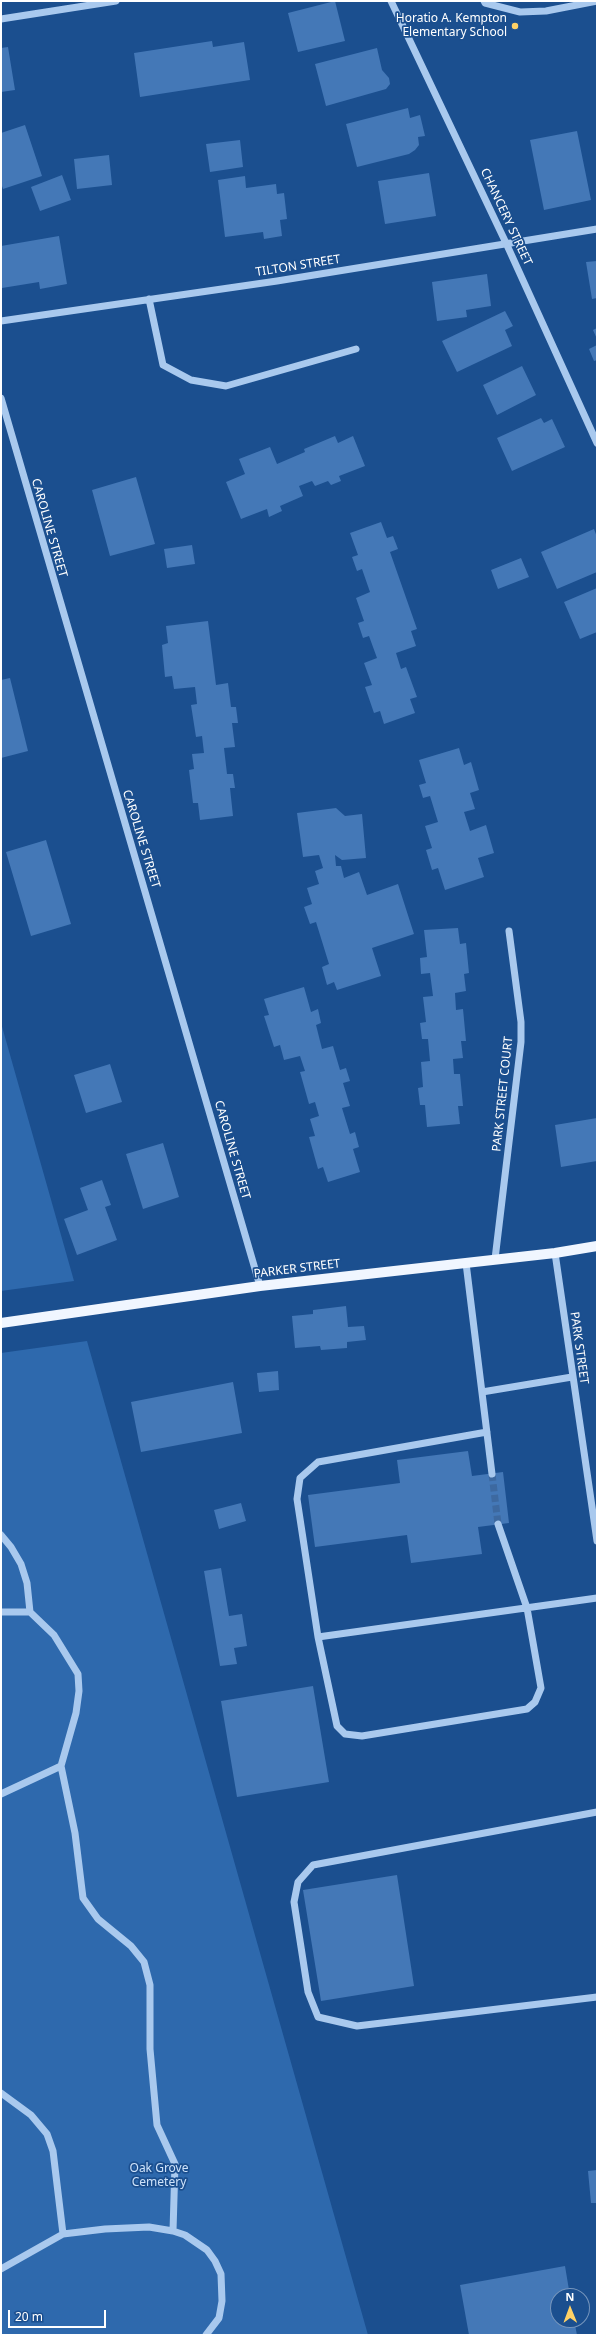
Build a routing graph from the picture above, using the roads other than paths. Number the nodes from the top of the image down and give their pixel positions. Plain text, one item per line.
1 (116, 1) edge
2 (392, 1) edge
3 (484, 1) edge
4 (597, 1) edge
5 (1, 19) edge
6 (597, 229) edge
7 (506, 243) junction
8 (148, 299) junction
9 (1, 321) edge
10 (356, 349) dead end
11 (1, 398) edge
12 (597, 443) edge
13 (509, 931) dead end
14 (597, 1246) edge
15 (555, 1253) junction
16 (495, 1259) junction
17 (466, 1263) junction
18 (260, 1286) junction
19 (1, 1323) edge
20 (572, 1377) junction
21 (482, 1392) junction
22 (487, 1432) junction
23 (492, 1474) tunnel mouth
24 (498, 1524) tunnel mouth
25 (1, 1535) edge
26 (597, 1541) edge
27 (597, 1598) edge
28 (527, 1608) junction
29 (1, 1612) edge
30 (30, 1612) junction
31 (318, 1637) junction
32 (61, 1766) junction
33 (1, 1794) edge
34 (597, 1812) edge
35 (597, 1997) edge
36 (1, 2093) edge
37 (173, 2231) junction
38 (63, 2234) junction
39 (1, 2268) edge
40 (206, 2335) edge

1 - 5 street
2 - 7 street, CHANCERY STREET
3 - 4 street
6 - 7 street, TILTON STREET
7 - 8 street, TILTON STREET
7 - 12 street, CHANCERY STREET
8 - 9 street, TILTON STREET
8 - 10 street
11 - 18 street, CAROLINE STREET
13 - 16 street, PARK STREET COURT
14 - 15 main road, PARKER STREET
15 - 16 main road, PARKER STREET
15 - 20 street, PARK STREET
16 - 17 main road, PARKER STREET
17 - 18 main road, PARKER STREET
17 - 21 street
18 - 19 main road, PARKER STREET
20 - 21 street
20 - 26 street, PARK STREET
21 - 22 street
22 - 23 street
22 - 31 street
24 - 28 street
25 - 30 street
27 - 28 street
28 - 31 street
28 - 31 street
29 - 30 street
30 - 32 street
32 - 33 street
32 - 37 street
34 - 35 street
36 - 38 street
37 - 38 street
37 - 40 street
38 - 39 street

